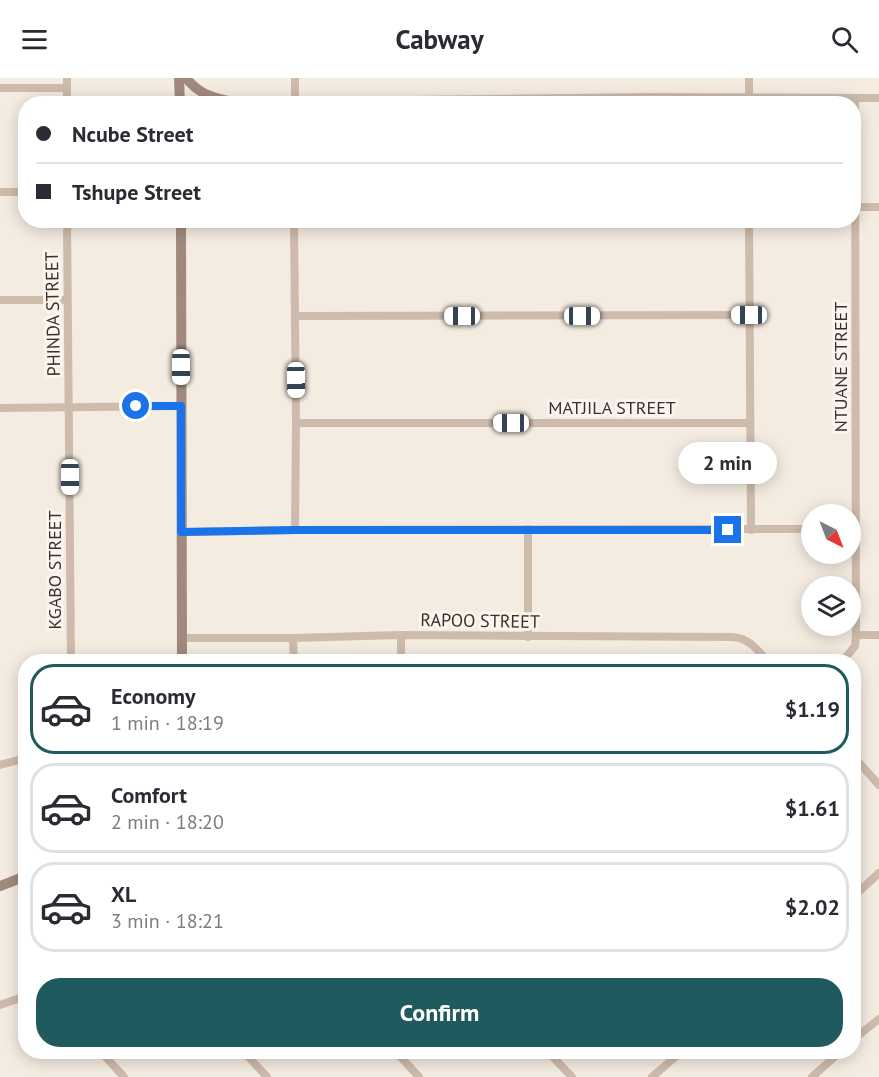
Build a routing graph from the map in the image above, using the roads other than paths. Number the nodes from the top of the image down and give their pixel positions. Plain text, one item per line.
1 (67, 78) edge
2 (179, 78) edge
3 (186, 78) edge
4 (295, 78) edge
5 (748, 78) edge
6 (0, 88) edge
7 (67, 88) junction
8 (67, 96) edge
9 (180, 96) edge
10 (209, 96) edge
11 (295, 96) edge
12 (749, 96) edge
13 (861, 99) edge
14 (879, 99) edge
15 (0, 192) edge
16 (18, 192) edge
17 (861, 207) edge
18 (879, 207) edge
19 (67, 228) edge
20 (181, 228) edge
21 (294, 228) edge
22 (749, 228) edge
23 (856, 228) edge
24 (0, 300) edge
25 (67, 300) junction
26 (749, 315) junction
27 (295, 316) junction
28 (181, 406) junction
29 (69, 407) junction
30 (0, 408) edge
31 (296, 423) junction
32 (749, 423) junction
33 (853, 504) edge
34 (528, 529) junction
35 (801, 529) edge
36 (295, 530) junction
37 (751, 530) junction
38 (181, 532) junction
39 (401, 635) junction
40 (861, 635) edge
41 (879, 635) edge
42 (528, 636) junction
43 (856, 636) edge
44 (182, 638) junction
45 (293, 639) junction
46 (71, 654) edge
47 (182, 654) edge
48 (294, 654) edge
49 (401, 654) edge
50 (761, 654) edge
51 (848, 654) edge
52 (18, 760) edge
53 (0, 765) edge
54 (861, 765) edge
55 (879, 785) edge
56 (879, 873) edge
57 (18, 879) edge
58 (0, 886) edge
59 (861, 890) edge
60 (18, 999) edge
61 (0, 1005) edge
62 (879, 1019) edge
63 (861, 1033) edge
64 (107, 1059) edge
65 (250, 1059) edge
66 (402, 1059) edge
67 (555, 1059) edge
68 (673, 1059) edge
69 (832, 1059) edge
70 (124, 1077) edge
71 (267, 1077) edge
72 (419, 1077) edge
73 (572, 1077) edge
74 (652, 1077) edge
75 (812, 1077) edge

1 - 7 street
2 - 9 street
3 - 10 street
4 - 11 street
5 - 12 street
6 - 7 street
7 - 8 street
13 - 14 street
15 - 16 street
17 - 18 street
19 - 25 street, PHINDA STREET
20 - 28 street
21 - 27 street
22 - 26 street
23 - 33 street, NTUANE STREET
24 - 25 street
25 - 29 street, PHINDA STREET
26 - 27 street
26 - 32 street
27 - 31 street
28 - 29 street
28 - 38 street
29 - 30 street
29 - 46 street, KGABO STREET
31 - 32 street, MATJILA STREET
31 - 36 street
32 - 37 street
34 - 36 street
34 - 37 street
34 - 42 street
35 - 37 street
36 - 38 street
38 - 44 street
39 - 42 street, RAPOO STREET
39 - 45 street, RAPOO STREET
39 - 49 street
40 - 41 street
42 - 50 street, RAPOO STREET
43 - 51 street
44 - 45 street, RAPOO STREET
44 - 47 street
45 - 48 street
52 - 53 street
54 - 55 street
56 - 59 street
57 - 58 street
60 - 61 street
62 - 63 street
64 - 70 street
65 - 71 street
66 - 72 street
67 - 73 street
68 - 74 street
69 - 75 street

